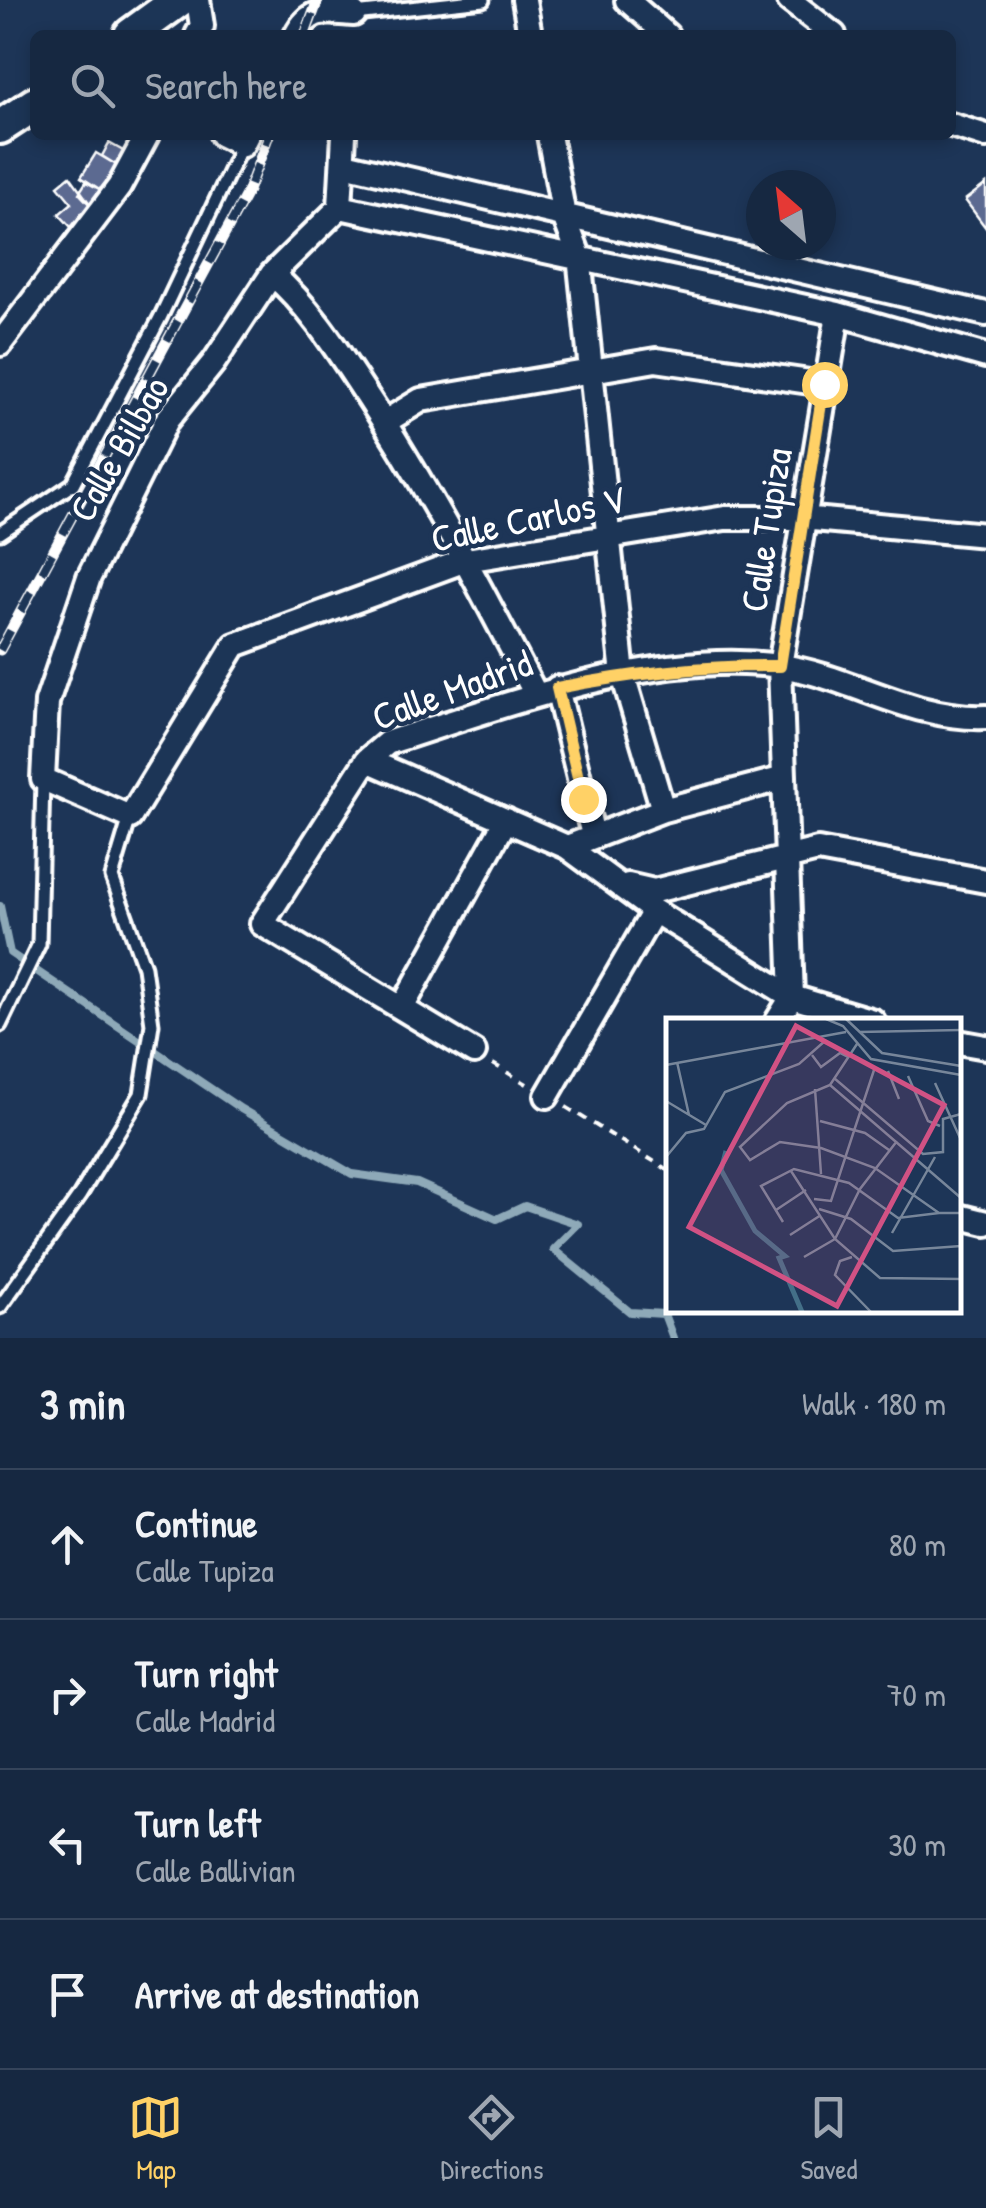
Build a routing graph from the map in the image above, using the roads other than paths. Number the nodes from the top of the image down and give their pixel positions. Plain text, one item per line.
1 (179, 0) edge
2 (198, 0) edge
3 (483, 0) edge
4 (524, 0) edge
5 (627, 0) edge
6 (789, 0) edge
7 (354, 16) edge
8 (138, 30) edge
9 (200, 30) edge
10 (299, 30) edge
11 (529, 30) edge
12 (661, 30) edge
13 (828, 30) edge
14 (30, 107) edge
15 (0, 127) edge
16 (956, 127) edge
17 (986, 136) edge
18 (144, 140) edge
19 (236, 140) edge
20 (344, 140) edge
21 (550, 140) edge
22 (344, 164) junction
23 (340, 207) junction
24 (564, 216) junction
25 (578, 256) junction
26 (272, 274) junction
27 (838, 314) junction
28 (986, 314) edge
29 (0, 344) edge
30 (986, 356) edge
31 (590, 372) junction
32 (824, 384) junction
33 (384, 422) junction
34 (802, 518) junction
35 (0, 533) edge
36 (986, 535) edge
37 (606, 536) junction
38 (466, 560) junction
39 (780, 666) junction
40 (624, 675) junction
41 (546, 692) junction
42 (986, 717) edge
43 (368, 760) junction
44 (43, 779) junction
45 (781, 779) junction
46 (662, 810) junction
47 (130, 817) junction
48 (506, 820) junction
49 (593, 835) junction
50 (566, 847) junction
51 (787, 856) junction
52 (986, 881) edge
53 (620, 884) junction
54 (654, 910) junction
55 (792, 998) junction
56 (402, 1008) junction
57 (778, 1018) edge
58 (866, 1018) edge
59 (0, 1024) edge
60 (961, 1043) edge
61 (986, 1047) edge
62 (474, 1052) road end
63 (547, 1096) road end
64 (961, 1217) edge
65 (986, 1224) edge
66 (0, 1307) edge

1 - 8 street
2 - 9 street
3 - 7 lane
4 - 11 street
5 - 12 street
6 - 13 street
7 - 10 street
14 - 15 street
16 - 17 street
18 - 29 street
19 - 35 lane
20 - 22 street
21 - 24 street
22 - 23 street
22 - 24 street
23 - 25 street
23 - 26 street, Calle Bilbao
24 - 25 street
24 - 28 street
25 - 27 street
25 - 31 street
26 - 33 street
26 - 44 street, Calle Bilbao
27 - 30 street
27 - 32 street, Calle Tupiza
31 - 32 street
31 - 33 street
31 - 37 street
32 - 34 street, Calle Tupiza
33 - 38 street
34 - 36 street, Calle Carlos V
34 - 37 street, Calle Carlos V
34 - 39 street, Calle Tupiza
37 - 38 street, Calle Carlos V
37 - 40 street
38 - 41 street
38 - 47 street, Calle Carlos V
39 - 40 street, Calle Madrid
39 - 42 street, Calle Madrid
39 - 45 street, Calle Tupiza
40 - 41 street, Calle Madrid
40 - 46 street
41 - 43 street, Calle Madrid
41 - 49 street
43 - 48 street
43 - 56 street, Calle Madrid
44 - 47 street
44 - 59 lane
45 - 46 street
45 - 51 street, Calle Tupiza
46 - 49 street
47 - 66 lane
48 - 50 street
48 - 56 street
49 - 50 street
50 - 53 street
51 - 52 street
51 - 53 street
51 - 55 street, Calle Tupiza
53 - 54 street
54 - 55 street
54 - 63 street
55 - 57 street
55 - 58 street
56 - 62 street
60 - 61 street
64 - 65 street

